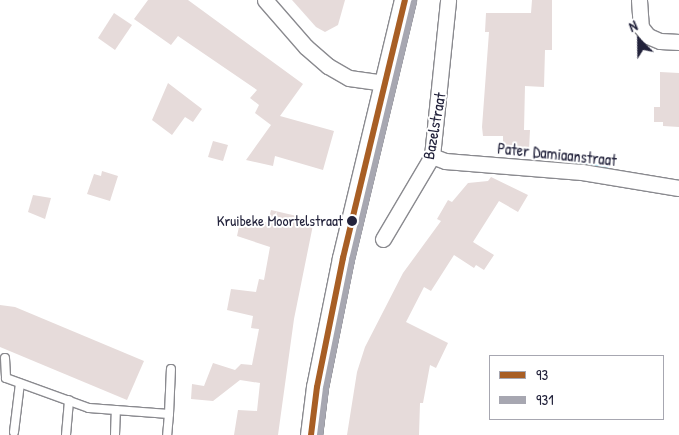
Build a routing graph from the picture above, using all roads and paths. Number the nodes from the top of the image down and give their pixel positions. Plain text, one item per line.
1 (265, 0) edge
2 (405, 0) edge
3 (448, 0) edge
4 (639, 0) edge
5 (679, 42) edge
6 (386, 83) junction
7 (432, 156) junction
8 (679, 188) edge
9 (382, 239) dead end
10 (5, 358) dead end
11 (172, 369) dead end
12 (20, 383) junction
13 (69, 400) junction
14 (116, 410) junction
15 (169, 414) junction
16 (14, 432) dead end
17 (66, 435) edge
18 (115, 435) edge
19 (167, 435) edge
20 (311, 435) edge

1 - 6 street
2 - 6 main road
3 - 7 street, Bazelstraat
4 - 5 street
6 - 20 main road
7 - 8 street, Pater Damiaanstraat
7 - 9 street, Bazelstraat
10 - 12 lane
11 - 15 lane
12 - 13 lane
12 - 16 lane
13 - 14 lane
13 - 17 lane
14 - 15 lane
14 - 18 lane
15 - 19 lane

